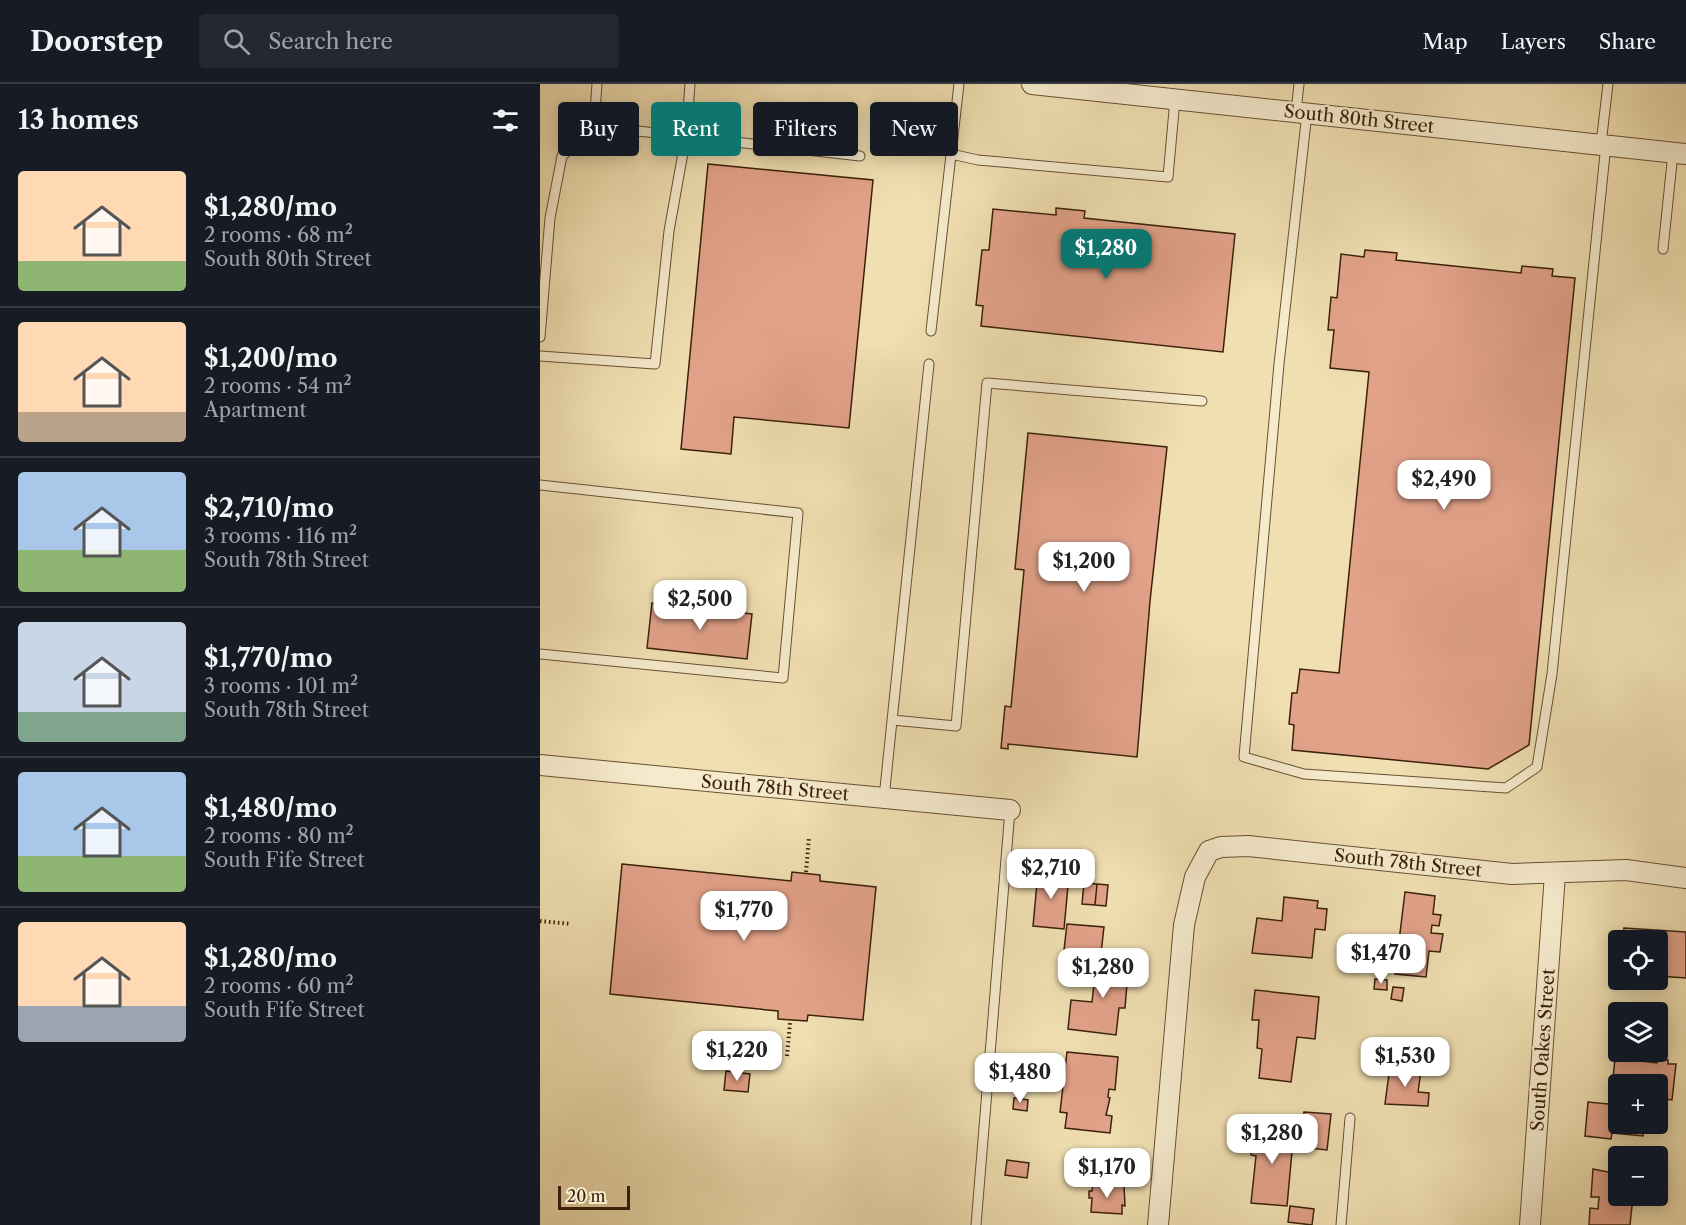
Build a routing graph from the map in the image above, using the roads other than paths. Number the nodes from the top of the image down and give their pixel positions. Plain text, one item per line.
1 (597, 84) edge
2 (690, 84) edge
3 (959, 84) edge
4 (1032, 84) edge
5 (1299, 84) edge
6 (1608, 84) edge
7 (1175, 99) junction
8 (596, 102) edge
9 (689, 102) edge
10 (957, 102) edge
11 (1301, 112) junction
12 (741, 142) edge
13 (1603, 144) junction
14 (1680, 153) edge
15 (562, 156) edge
16 (682, 156) edge
17 (860, 156) dead end
18 (951, 156) edge
19 (958, 156) edge
20 (1663, 249) dead end
21 (931, 331) dead end
22 (540, 337) edge
23 (540, 356) edge
24 (929, 364) dead end
25 (1202, 401) dead end
26 (540, 485) edge
27 (540, 654) edge
28 (892, 720) junction
29 (540, 765) edge
30 (884, 798) junction
31 (1010, 810) joint
32 (1555, 874) junction
33 (1686, 878) edge
34 (1350, 1118) dead end
35 (976, 1225) edge
36 (1158, 1225) edge
37 (1341, 1225) edge
38 (1530, 1225) edge

1 - 8 lane
2 - 9 lane
3 - 10 lane
4 - 7 street, South 80th Street
5 - 11 lane
6 - 13 lane
7 - 11 street, South 80th Street
7 - 19 lane
11 - 13 street, South 80th Street
11 - 13 lane
12 - 17 lane
13 - 14 street, South 80th Street
14 - 20 lane
15 - 22 lane
16 - 23 lane
18 - 21 lane
24 - 28 lane
25 - 28 lane
26 - 27 lane
28 - 30 lane
29 - 30 street, South 78th Street
30 - 31 street, South 78th Street
31 - 35 lane
32 - 33 street, South 78th Street
32 - 36 street, South 78th Street
32 - 38 street, South Oakes Street
34 - 37 lane

